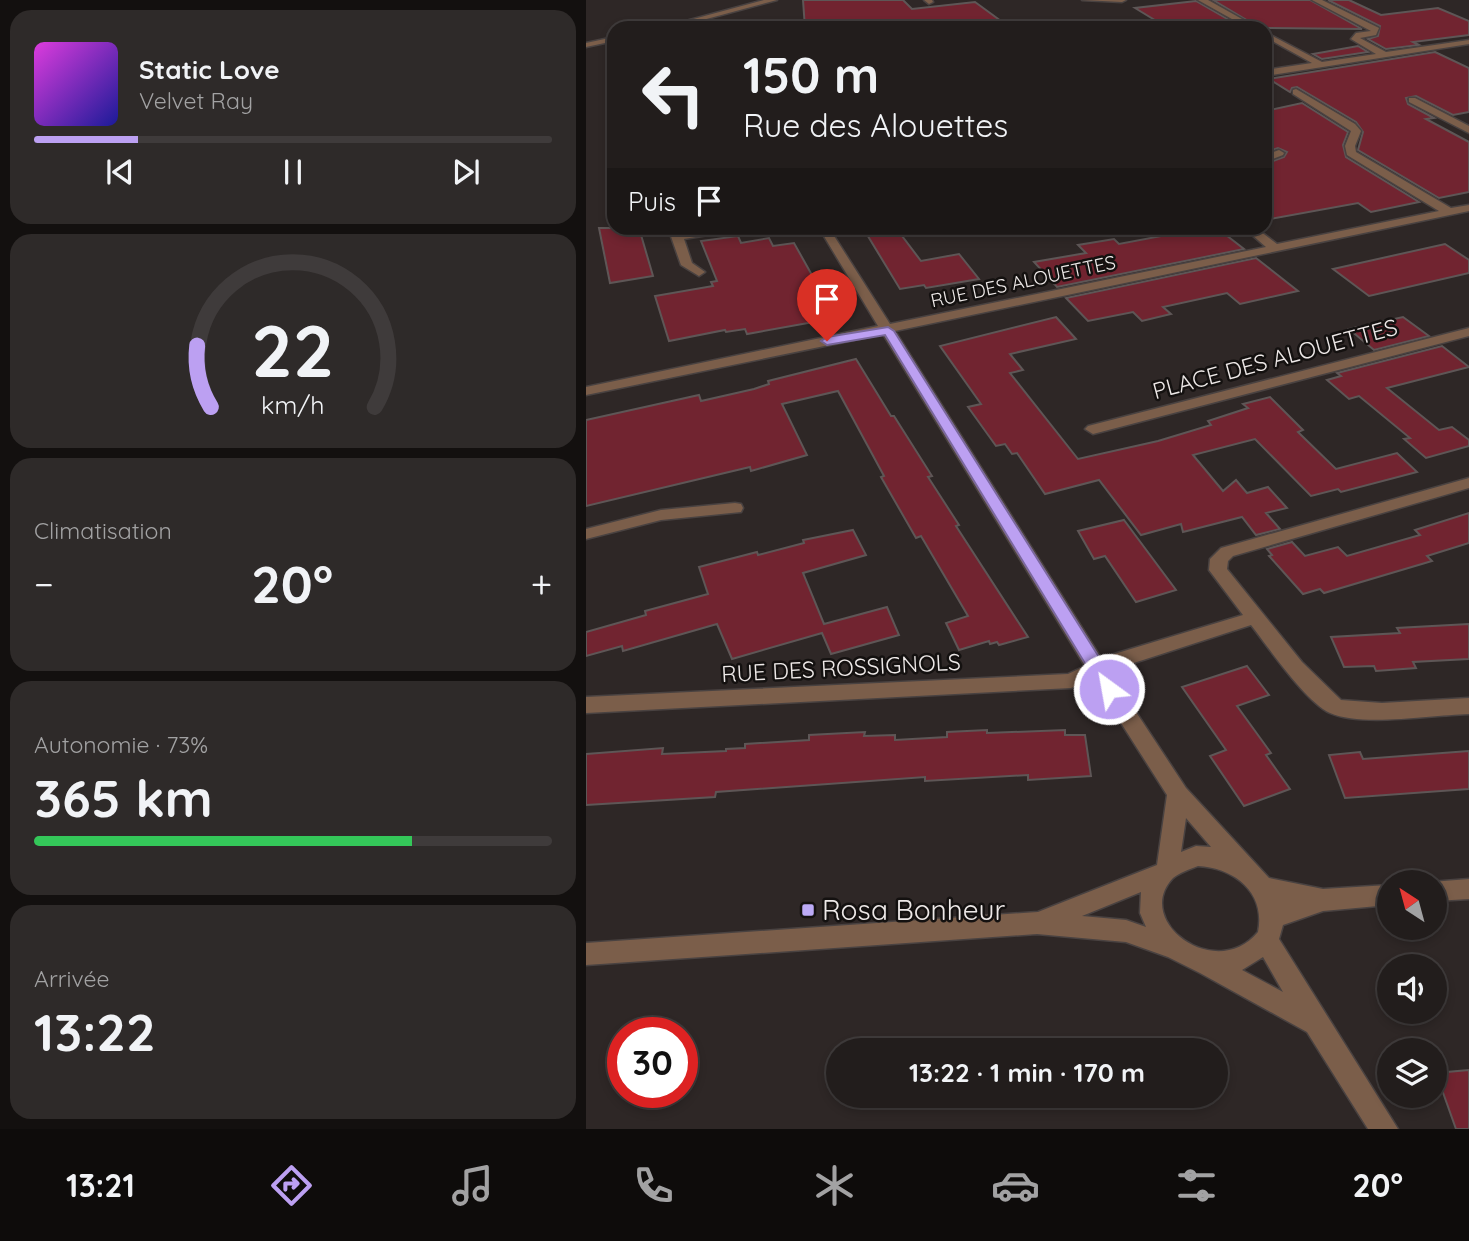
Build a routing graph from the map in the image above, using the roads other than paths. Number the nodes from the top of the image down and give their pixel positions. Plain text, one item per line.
1 (773, 0) edge
2 (1086, 0) edge
3 (1122, 0) edge
4 (1202, 0) edge
5 (1316, 0) edge
6 (694, 21) edge
7 (1241, 21) edge
8 (1272, 38) edge
9 (607, 40) edge
10 (1469, 42) edge
11 (586, 45) edge
12 (1385, 55) junction
13 (1322, 65) junction
14 (1272, 73) edge
15 (1296, 92) dead end
16 (1412, 100) dead end
17 (1469, 130) edge
18 (1279, 153) dead end
19 (1272, 156) edge
20 (1469, 208) edge
21 (1449, 212) junction
22 (676, 235) edge
23 (828, 235) edge
24 (1258, 235) edge
25 (1276, 248) junction
26 (699, 272) dead end
27 (888, 331) junction
28 (1469, 332) edge
29 (586, 391) edge
30 (1093, 429) dead end
31 (1469, 483) edge
32 (735, 508) dead end
33 (586, 534) edge
34 (1253, 618) junction
35 (1096, 667) junction
36 (586, 705) edge
37 (1469, 706) edge
38 (1178, 794) junction
39 (1243, 868) junction
40 (1165, 870) junction
41 (1262, 887) junction
42 (1469, 888) edge
43 (1447, 890) edge
44 (1377, 896) edge
45 (1323, 900) junction
46 (1037, 923) junction
47 (1269, 929) junction
48 (1169, 946) junction
49 (586, 954) edge
50 (1209, 965) junction
51 (1316, 1023) junction
52 (1384, 1129) edge

1 - 6 street
2 - 3 street
4 - 7 street
5 - 12 street
8 - 13 street
9 - 11 street
10 - 12 street
12 - 13 street
13 - 14 street
15 - 21 street
16 - 17 street
18 - 19 street
20 - 21 street, RUE DES ALOUETTES
21 - 25 street, RUE DES ALOUETTES
22 - 26 street
23 - 27 street
24 - 25 street
25 - 27 street, RUE DES ALOUETTES
27 - 29 street, RUE DES ALOUETTES
27 - 35 street
28 - 30 street, PLACE DES ALOUETTES
31 - 34 street
32 - 33 street
34 - 35 street, RUE DES ROSSIGNOLS
34 - 37 street
35 - 36 street, RUE DES ROSSIGNOLS
35 - 38 street
38 - 39 street
38 - 40 street
39 - 40 street
39 - 41 street
40 - 46 street
40 - 48 street
41 - 45 street
41 - 47 street
42 - 43 street
44 - 45 street
45 - 47 street
46 - 48 street
46 - 49 street
47 - 50 street
47 - 51 street
48 - 50 street
50 - 51 street
51 - 52 street

